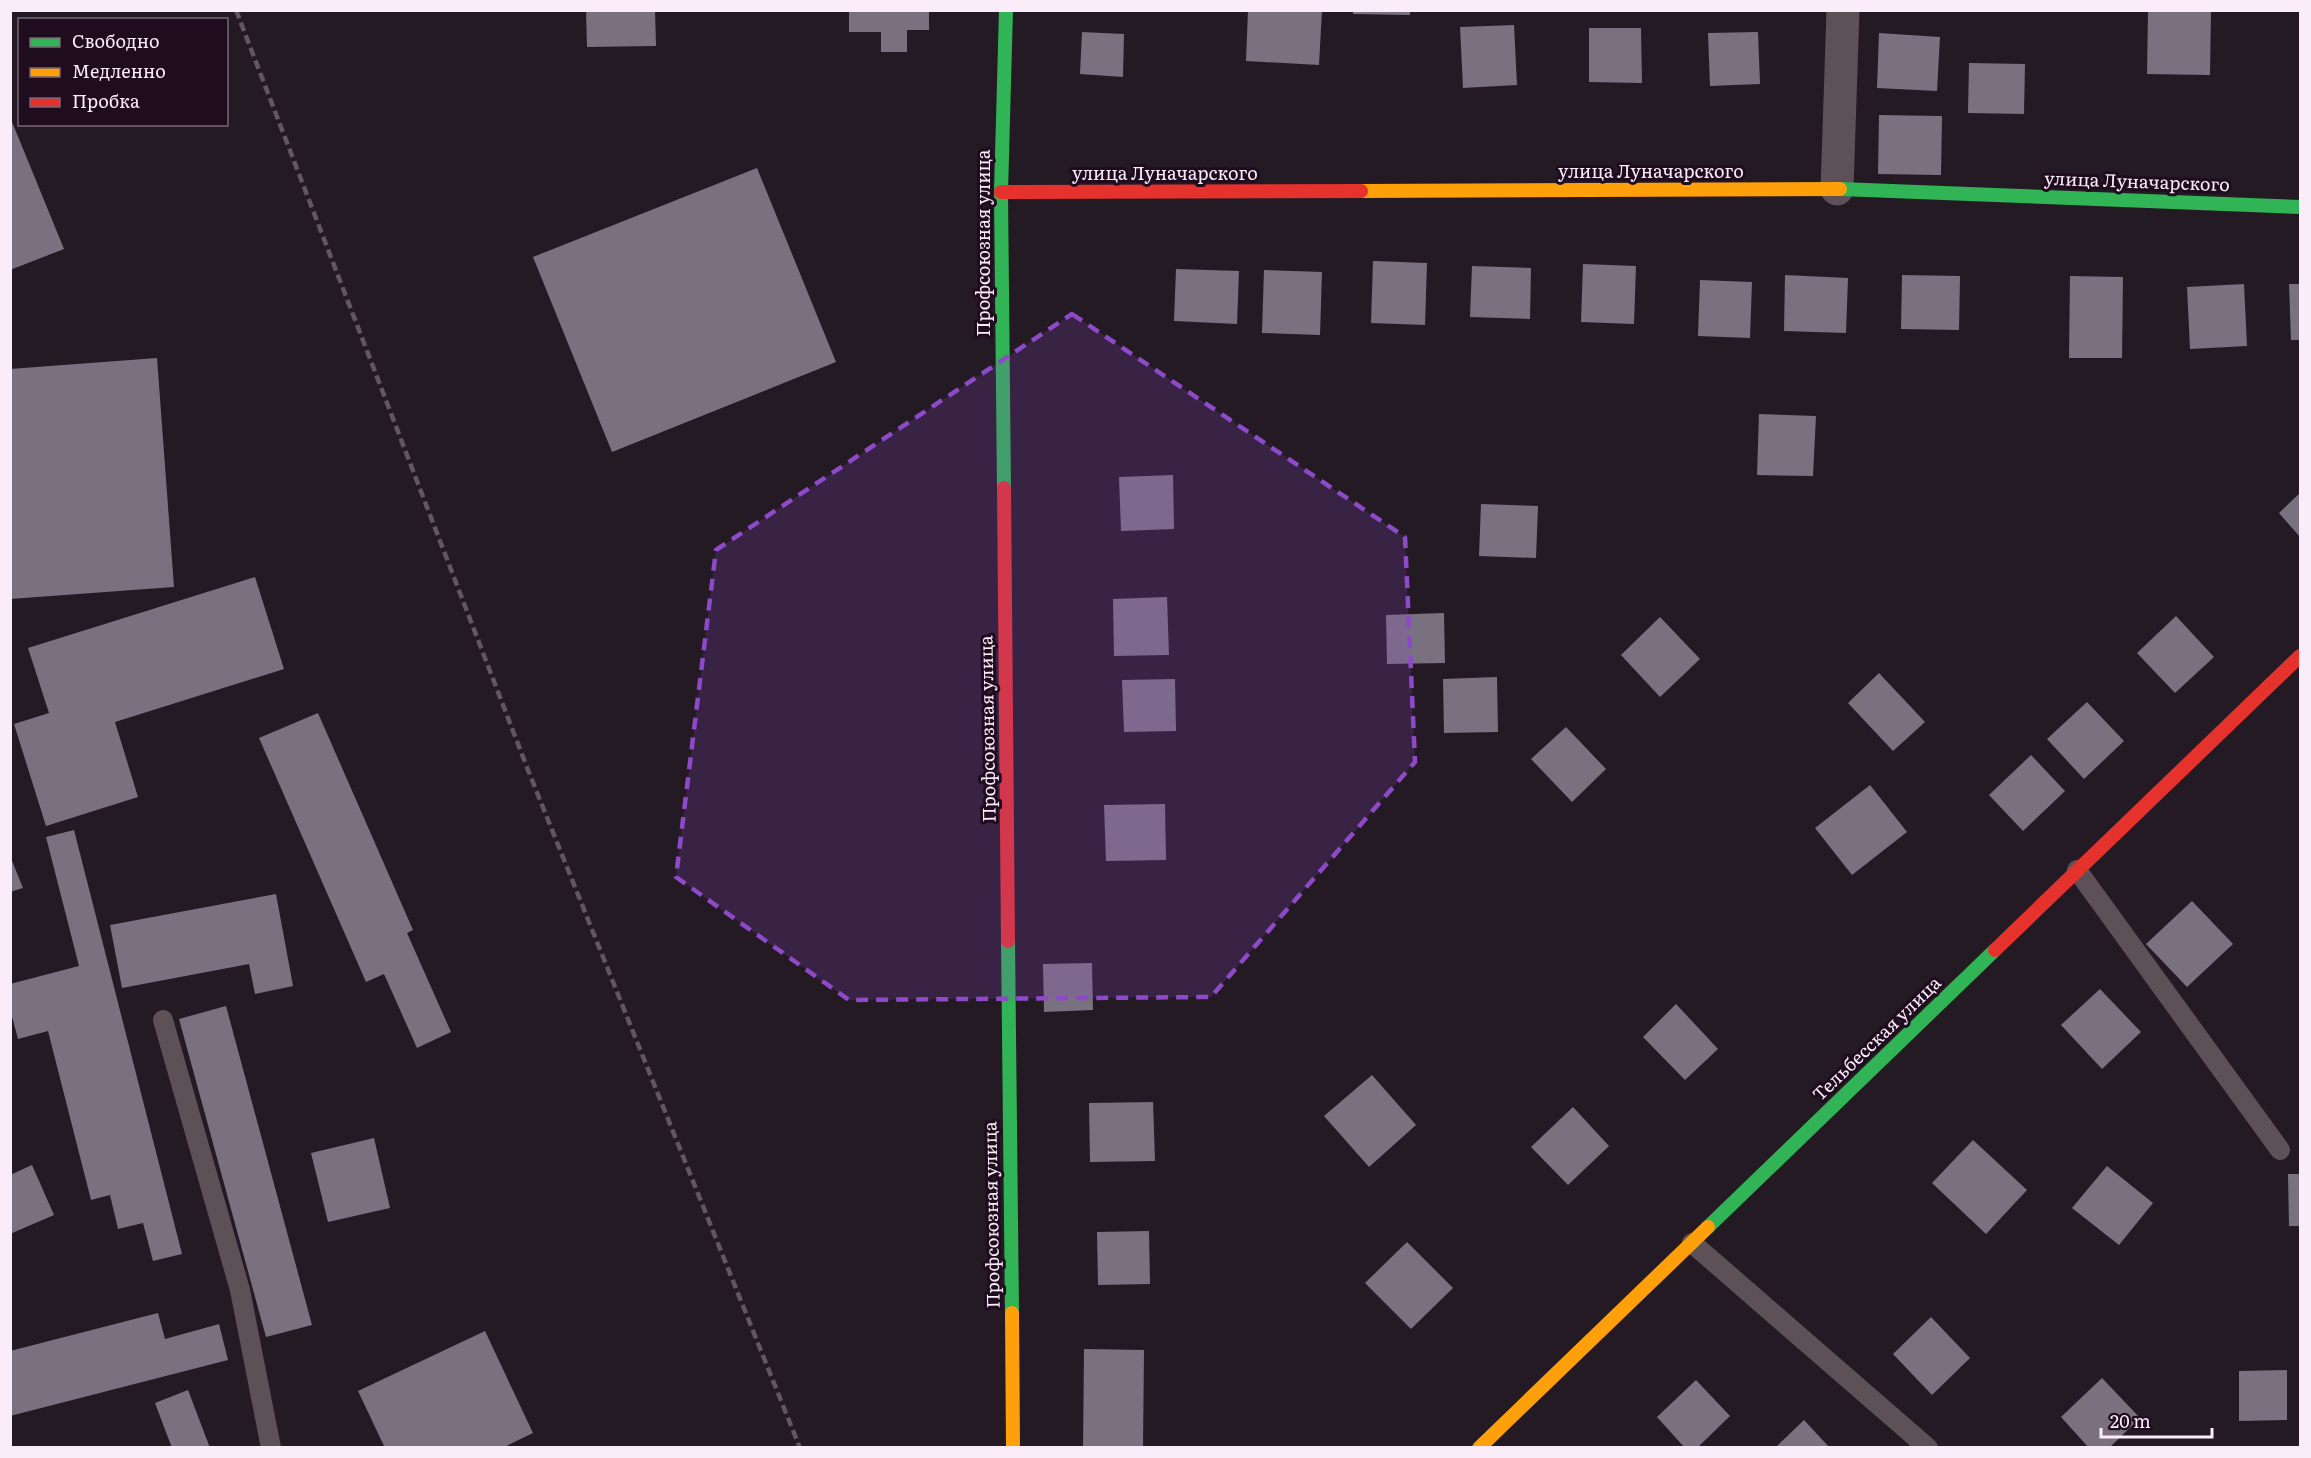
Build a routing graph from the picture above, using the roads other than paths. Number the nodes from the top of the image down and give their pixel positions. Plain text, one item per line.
1 (1006, 10) edge
2 (1843, 10) edge
3 (1836, 189) junction
4 (1001, 192) junction
5 (2301, 207) edge
6 (2301, 656) edge
7 (2077, 870) junction
8 (163, 1020) dead end
9 (2280, 1150) dead end
10 (1692, 1243) junction
11 (271, 1448) edge
12 (1013, 1448) edge
13 (1479, 1448) edge
14 (1928, 1448) edge

1 - 4 street, Профсоюзная улица
2 - 3 street
3 - 4 street, улица Луначарского
3 - 5 street, улица Луначарского
4 - 12 street, Профсоюзная улица
6 - 7 street, Тельбесская улица
7 - 9 lane
7 - 10 street, Тельбесская улица
8 - 11 lane
10 - 13 street, Тельбесская улица
10 - 14 lane

